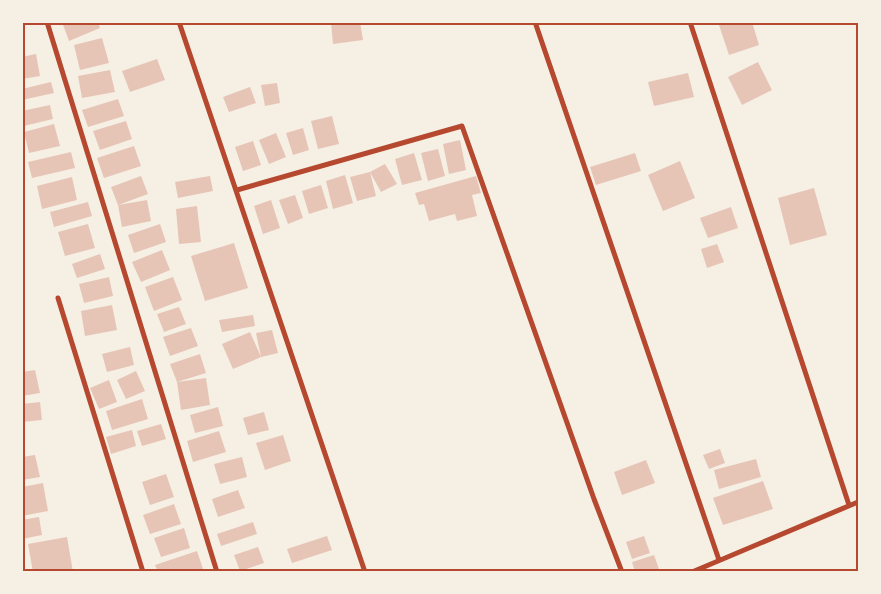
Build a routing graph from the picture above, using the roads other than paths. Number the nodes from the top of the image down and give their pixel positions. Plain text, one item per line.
1 (47, 22) edge
2 (179, 22) edge
3 (535, 22) edge
4 (690, 22) edge
5 (237, 190) junction
6 (58, 298) dead end
7 (858, 502) edge
8 (849, 505) junction
9 (719, 560) junction
10 (143, 572) edge
11 (217, 572) edge
12 (365, 572) edge
13 (622, 572) edge
14 (692, 572) edge

1 - 11 street
2 - 5 street
3 - 9 street
4 - 8 street
5 - 12 street
5 - 13 street
6 - 10 street
7 - 8 street
8 - 9 street
9 - 14 street

